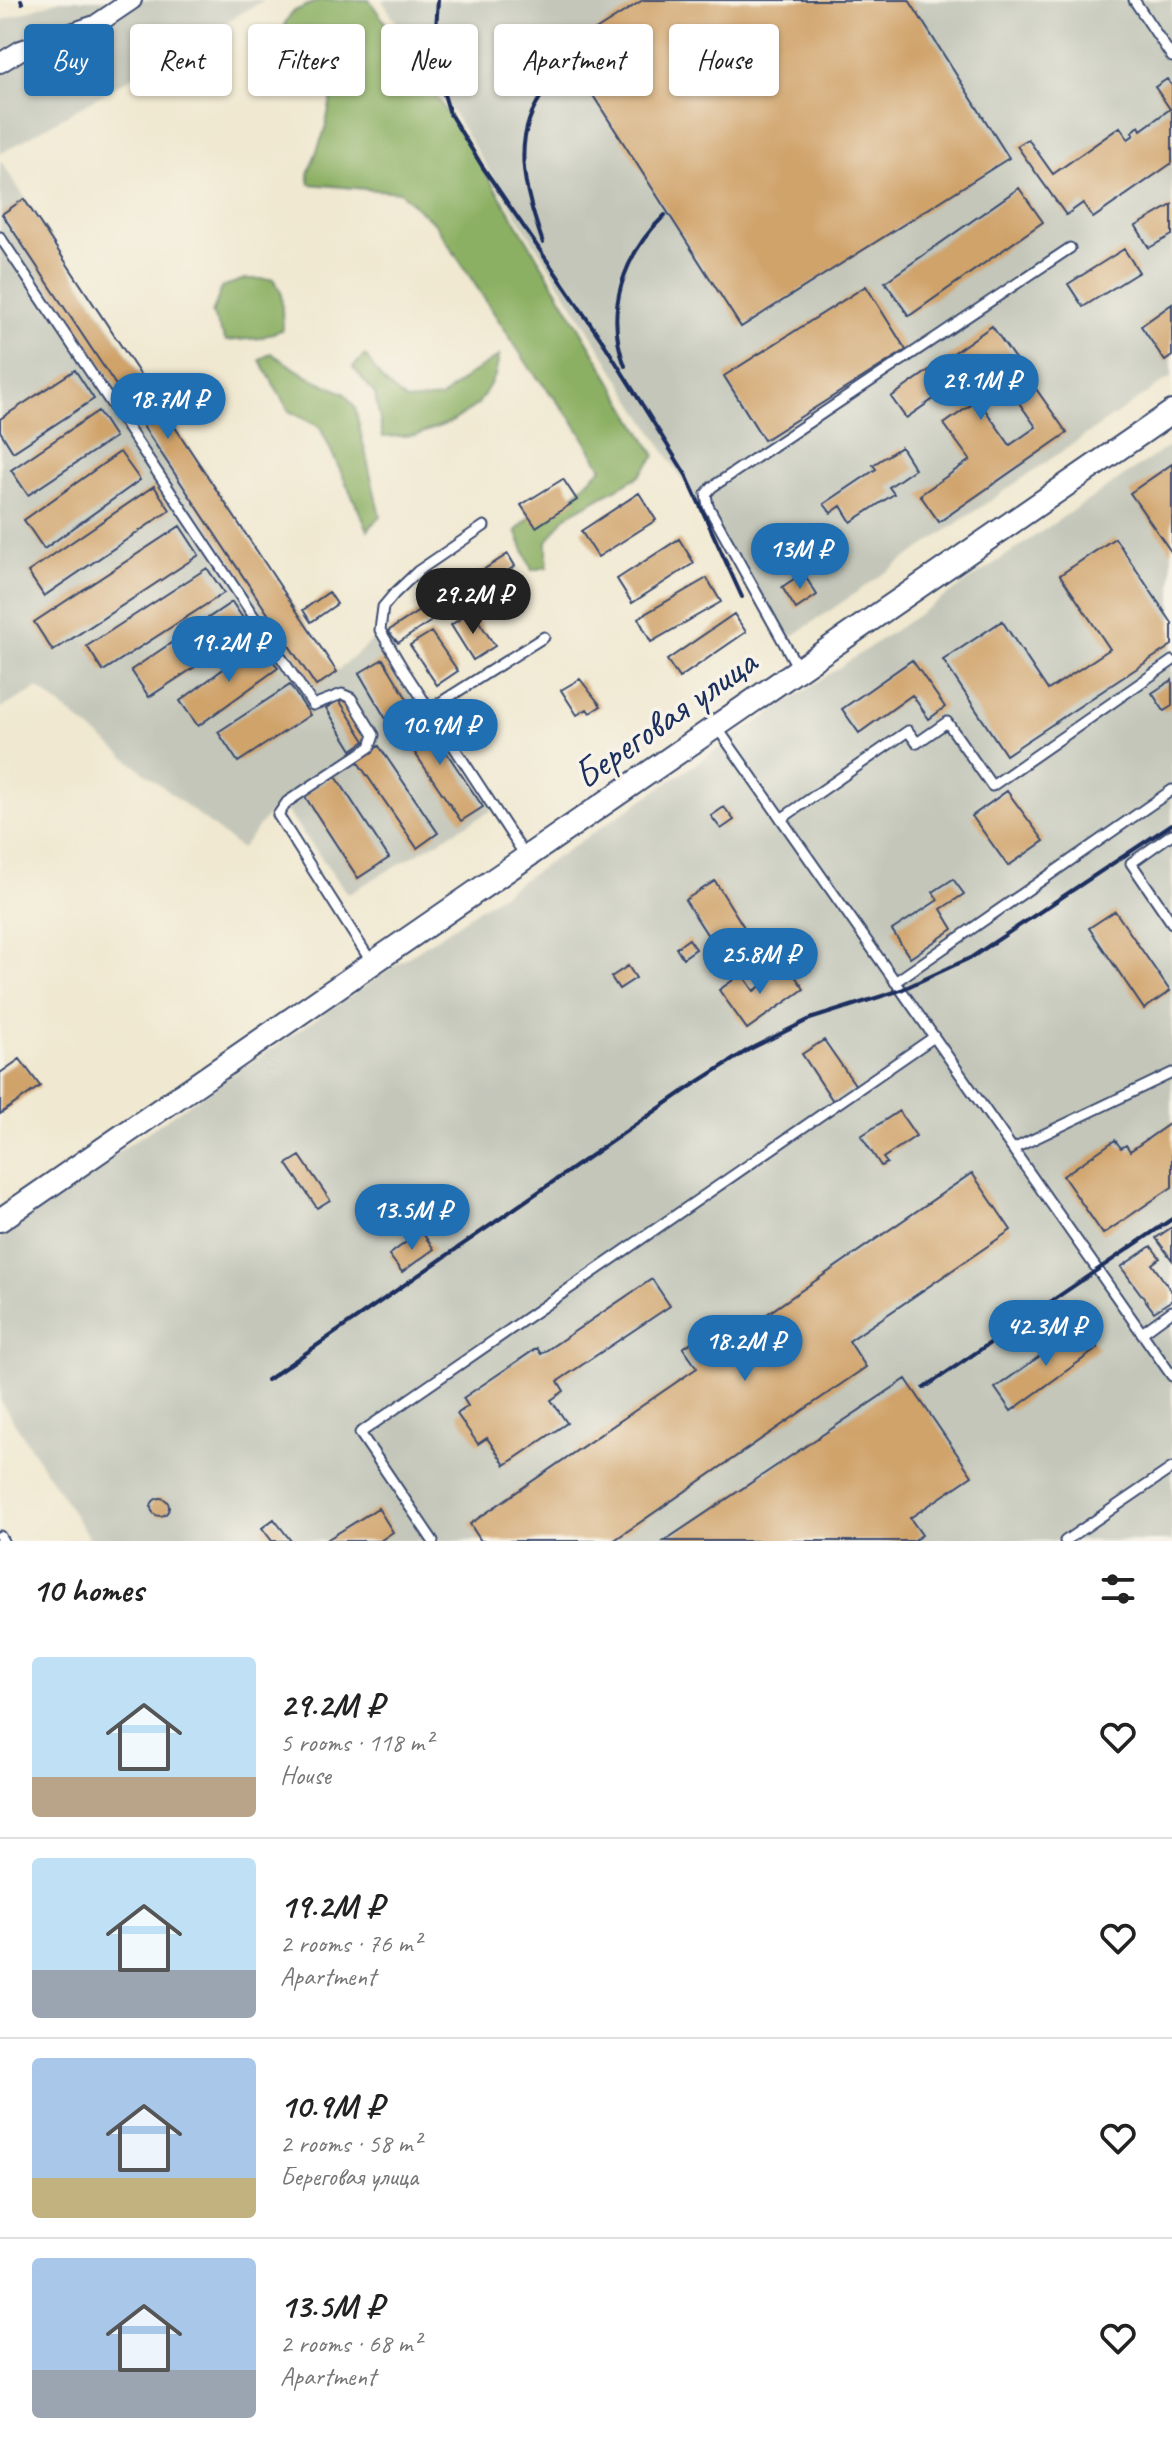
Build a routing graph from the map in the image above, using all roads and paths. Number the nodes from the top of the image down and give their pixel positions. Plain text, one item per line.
1 (132, 0) edge
2 (1134, 0) edge
3 (1172, 57) edge
4 (0, 63) edge
5 (0, 237) edge
6 (1070, 248) dead end
7 (1172, 412) edge
8 (484, 526) dead end
9 (544, 637) dead end
10 (1172, 661) edge
11 (799, 669) junction
12 (430, 709) junction
13 (716, 726) junction
14 (1172, 790) edge
15 (781, 819) junction
16 (1172, 834) edge
17 (526, 857) junction
18 (1172, 923) edge
19 (372, 963) junction
20 (895, 982) junction
21 (934, 1037) junction
22 (1172, 1073) edge
23 (1013, 1149) junction
24 (0, 1220) edge
25 (1172, 1311) edge
26 (1142, 1333) junction
27 (1172, 1376) edge
28 (1172, 1468) edge
29 (0, 1536) edge
30 (3, 1541) edge
31 (433, 1541) edge
32 (1065, 1541) edge

1 - 4 street
2 - 3 lane
5 - 19 lane
6 - 11 lane
7 - 11 street, Береговая улица
8 - 12 lane
9 - 12 lane
10 - 15 lane
11 - 13 street, Береговая улица
12 - 17 lane
13 - 15 lane
13 - 17 street, Береговая улица
14 - 20 lane
15 - 20 lane
16 - 18 lane
17 - 19 street, Береговая улица
19 - 24 street, Береговая улица
20 - 21 lane
21 - 23 lane
21 - 31 lane
22 - 23 lane
23 - 26 lane
25 - 26 lane
26 - 27 lane
28 - 32 lane
29 - 30 lane

